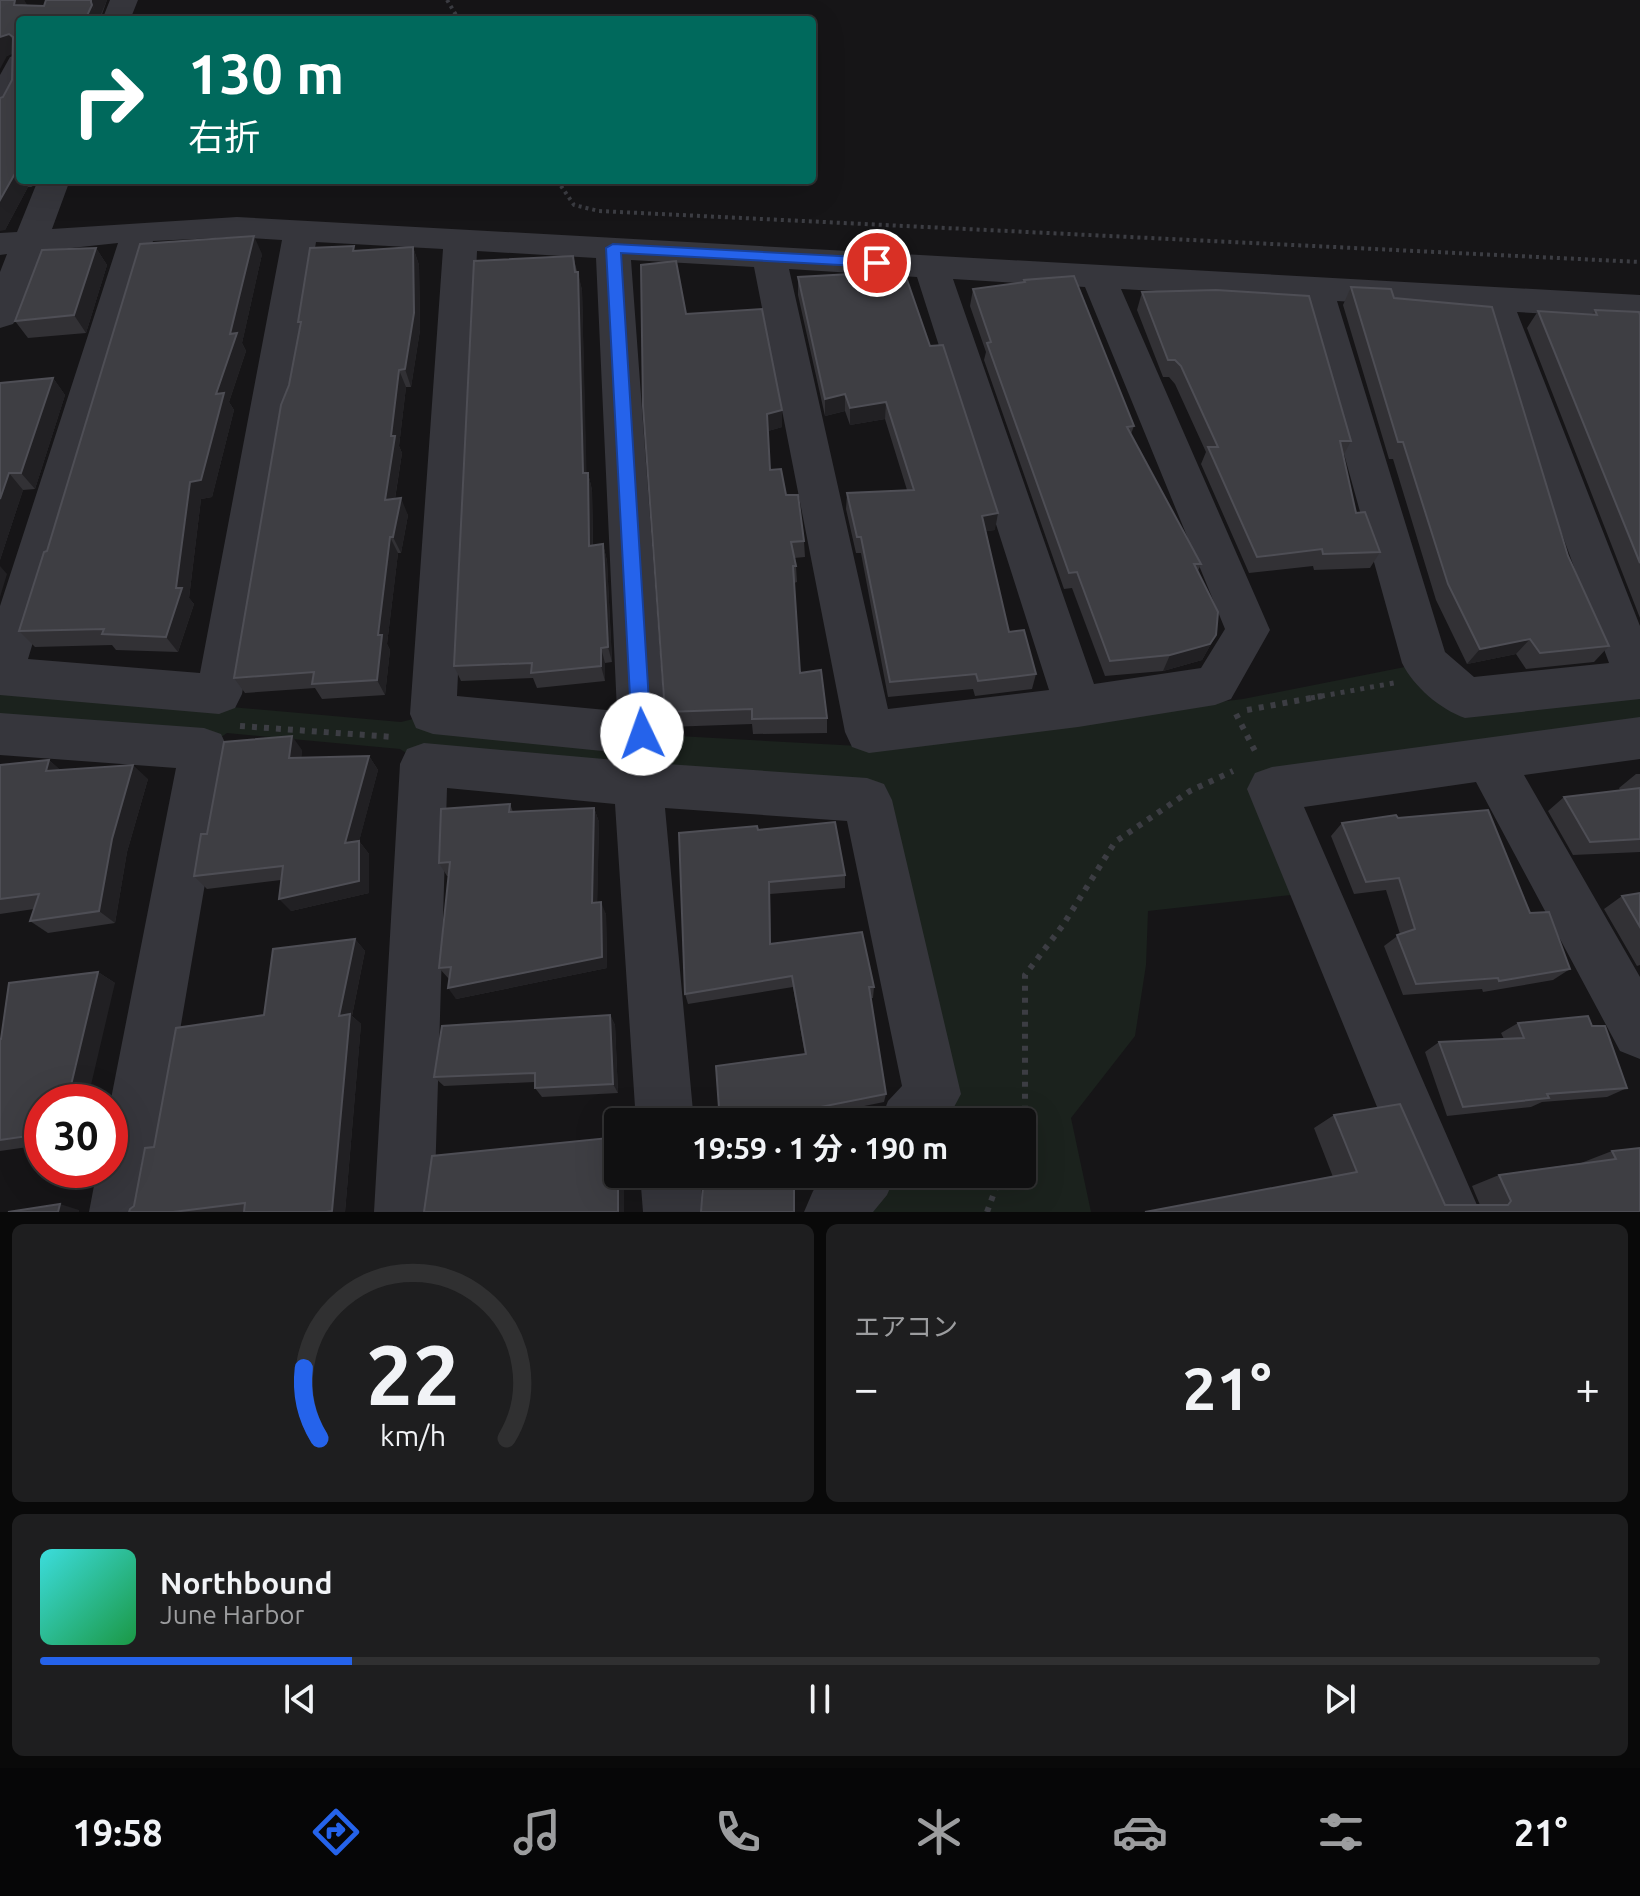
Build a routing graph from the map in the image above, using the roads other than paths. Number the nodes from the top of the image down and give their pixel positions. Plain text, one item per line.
1 (16, 72) edge
2 (0, 107) edge
3 (52, 184) edge
4 (139, 231) junction
5 (301, 231) junction
6 (461, 240) junction
7 (15, 243) edge
8 (613, 248) junction
9 (769, 256) junction
10 (931, 266) junction
11 (1098, 276) junction
12 (1315, 287) junction
13 (1494, 299) junction
14 (1640, 307) edge
15 (0, 316) edge
16 (1078, 707) junction
17 (0, 734) edge
18 (1640, 738) edge
19 (1489, 759) junction
20 (638, 784) junction
21 (1640, 1031) edge
22 (664, 1108) edge
23 (920, 1108) edge
24 (671, 1188) edge
25 (854, 1188) edge
26 (119, 1212) edge
27 (404, 1212) edge
28 (673, 1212) edge
29 (834, 1212) edge
30 (1450, 1212) edge

1 - 2 street
3 - 7 street
4 - 5 street
4 - 5 street
4 - 7 street
5 - 6 street
6 - 8 street
6 - 8 street
7 - 15 street
8 - 9 street
9 - 10 street
9 - 16 street
10 - 11 street
10 - 16 street
11 - 12 street
11 - 16 street
12 - 13 street
12 - 13 street
13 - 14 street
17 - 26 street
18 - 19 street
19 - 21 street
19 - 30 street
20 - 22 street
20 - 23 street
20 - 27 street
24 - 28 street
25 - 29 street

